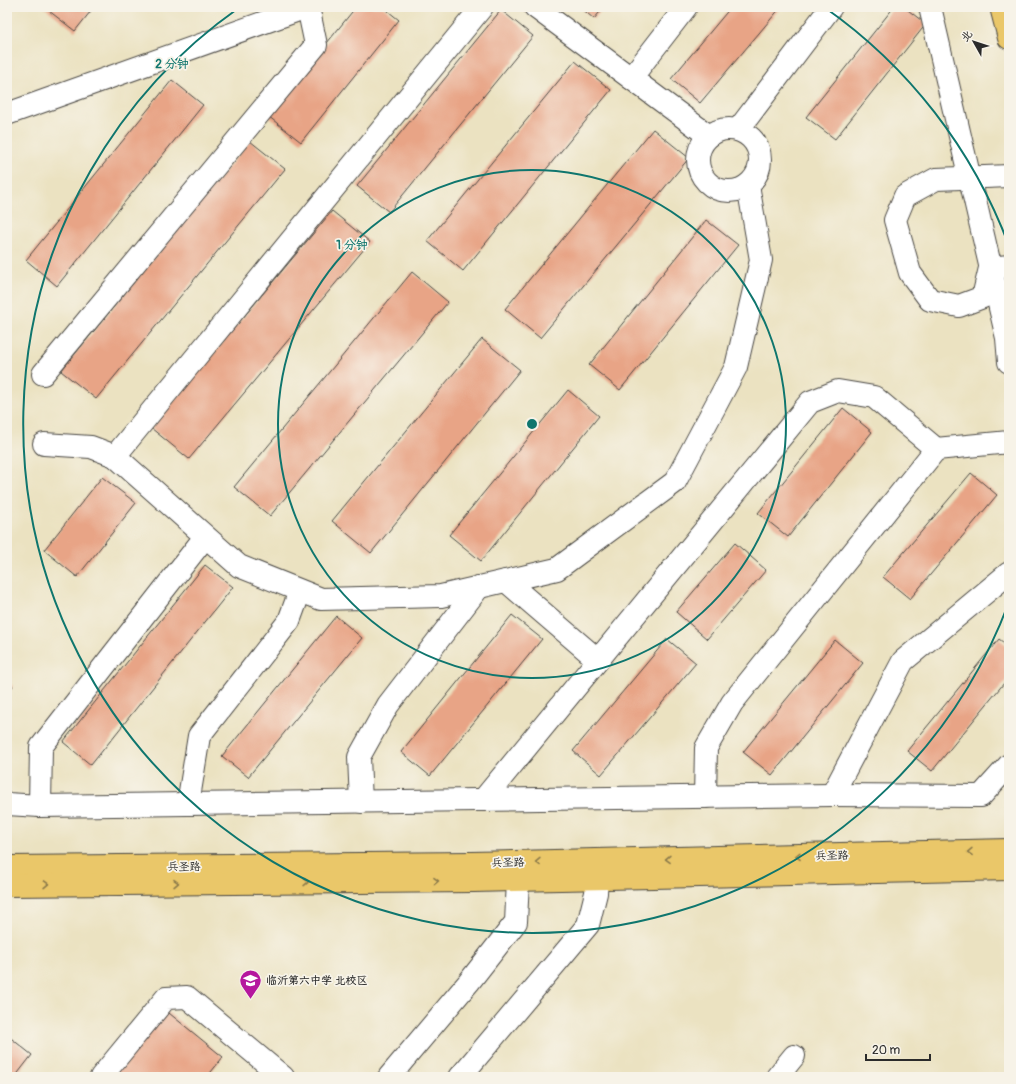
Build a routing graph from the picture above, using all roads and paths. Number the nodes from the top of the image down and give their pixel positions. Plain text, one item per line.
1 (308, 7) edge
2 (482, 7) edge
3 (535, 7) edge
4 (686, 7) edge
5 (831, 7) edge
6 (930, 7) edge
7 (1001, 7) edge
8 (1009, 38) edge
9 (631, 78) junction
10 (7, 114) edge
11 (738, 130) junction
12 (709, 136) junction
13 (1009, 176) edge
14 (969, 179) junction
15 (748, 185) junction
16 (1000, 267) edge
17 (1009, 362) edge
18 (43, 374) dead end
19 (1009, 442) edge
20 (44, 444) dead end
21 (936, 450) junction
22 (115, 456) junction
23 (205, 538) junction
24 (1009, 573) edge
25 (506, 581) junction
26 (479, 587) junction
27 (300, 591) junction
28 (598, 660) junction
29 (1009, 765) edge
30 (832, 795) junction
31 (705, 797) junction
32 (483, 800) junction
33 (361, 802) junction
34 (7, 804) edge
35 (188, 804) junction
36 (40, 806) junction
37 (1009, 850) edge
38 (7, 867) edge
39 (1009, 869) edge
40 (597, 878) junction
41 (518, 880) junction
42 (7, 885) edge
43 (794, 1056) dead end
44 (101, 1077) edge
45 (283, 1077) edge
46 (389, 1077) edge
47 (460, 1077) edge
48 (777, 1077) edge

1 - 10 street
1 - 18 street
2 - 22 street
3 - 9 street
4 - 9 street
5 - 11 street
6 - 14 street
7 - 8 main road
9 - 12 street
11 - 12 street
11 - 15 street
12 - 15 street
13 - 14 street
14 - 16 street
14 - 16 street
15 - 25 street
16 - 17 street
19 - 21 street
20 - 22 street
21 - 28 street
21 - 31 street
22 - 23 street
23 - 27 street
23 - 36 street
24 - 30 street
25 - 26 street
25 - 28 street
26 - 27 street
26 - 33 street
27 - 35 street
28 - 32 street
29 - 30 street
30 - 31 street
31 - 32 street
32 - 33 street
33 - 35 street
34 - 36 street
35 - 36 street
37 -> 38 main road, 兵圣路
39 - 40 main road, 兵圣路
40 - 41 main road, 兵圣路
40 - 47 street
42 -> 41 main road, 兵圣路
41 - 46 street
43 - 48 street
44 - 45 street

